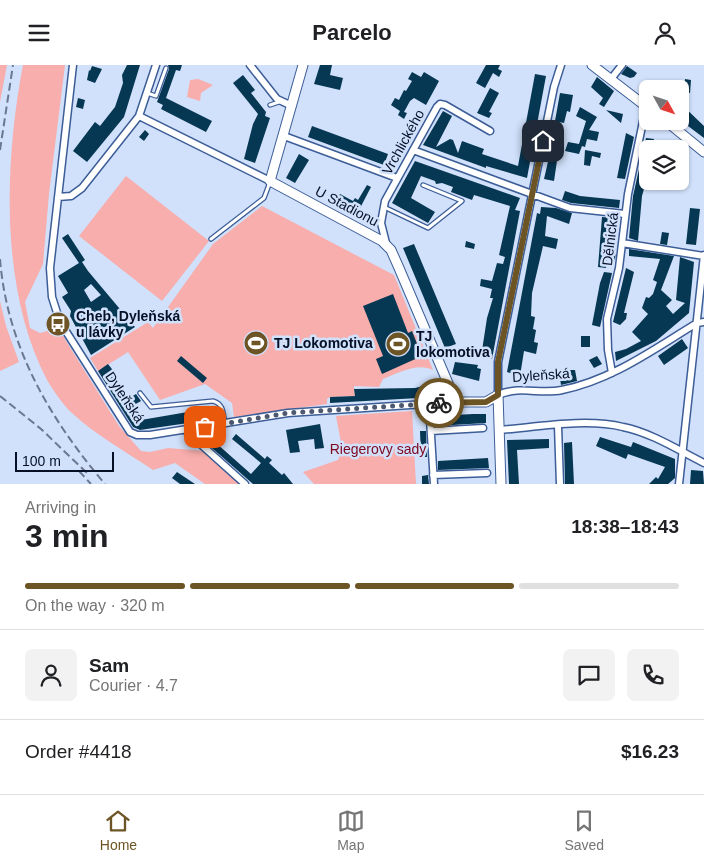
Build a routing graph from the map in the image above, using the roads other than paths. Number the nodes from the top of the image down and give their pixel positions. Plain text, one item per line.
1 (73, 65) edge
2 (156, 65) edge
3 (250, 65) edge
4 (302, 65) edge
5 (561, 65) edge
6 (592, 65) edge
7 (622, 65) edge
8 (166, 68) dead end
9 (611, 79) junction
10 (147, 93) junction
11 (639, 101) edge
12 (282, 102) junction
13 (270, 105) dead end
14 (292, 106) junction
15 (139, 116) junction
16 (642, 130) edge
17 (677, 130) edge
18 (490, 131) dead end
19 (284, 136) junction
20 (413, 150) junction
21 (704, 152) edge
22 (397, 178) junction
23 (270, 181) junction
24 (423, 185) dead end
25 (531, 194) junction
26 (58, 197) junction
27 (384, 206) junction
28 (626, 214) junction
29 (211, 239) dead end
30 (622, 243) junction
31 (388, 246) junction
32 (704, 255) edge
33 (701, 323) edge
34 (612, 373) junction
35 (140, 393) dead end
36 (498, 395) junction
37 (456, 402) junction
38 (429, 403) junction
39 (225, 424) junction
40 (558, 426) junction
41 (483, 428) dead end
42 (500, 430) junction
43 (186, 431) junction
44 (431, 431) junction
45 (683, 453) junction
46 (704, 463) edge
47 (487, 473) dead end
48 (433, 475) junction
49 (245, 484) edge
50 (434, 484) edge
51 (501, 484) edge
52 (560, 484) edge
53 (679, 484) edge

1 - 26 street, Dyleňská
2 - 10 street
3 - 12 street
4 - 14 street
5 - 25 street
6 - 9 street
7 - 9 street
8 - 10 lane
9 - 11 street
10 - 15 street
12 - 13 lane
12 - 14 street
14 - 19 street
15 - 23 street, U Stadionu
15 - 26 street
16 - 28 street, Dělnická
17 - 21 street
18 - 20 street, Vrchlického
19 - 22 street
19 - 23 street
20 - 22 street, Vrchlického
20 - 25 street
22 - 27 street, Vrchlického
23 - 29 lane
23 - 31 street, U Stadionu
24 - 27 lane
25 - 28 street
25 - 36 street
26 - 43 street, Dyleňská
27 - 31 street, Vrchlického
28 - 30 street, Dělnická
30 - 32 street
30 - 34 street, Dělnická
31 - 37 street
32 - 33 street
33 - 34 street, Dyleňská
33 - 45 street
34 - 36 street, Dyleňská
35 - 39 lane
36 - 37 street, Dyleňská
36 - 42 street
37 - 38 street, Dyleňská
38 - 39 street, Dyleňská
38 - 44 street
39 - 43 street, Dyleňská
40 - 42 street
40 - 45 street
40 - 52 street
41 - 44 street
42 - 51 street
43 - 49 street
44 - 48 street
45 - 46 street
45 - 53 street
47 - 48 street
48 - 50 street

